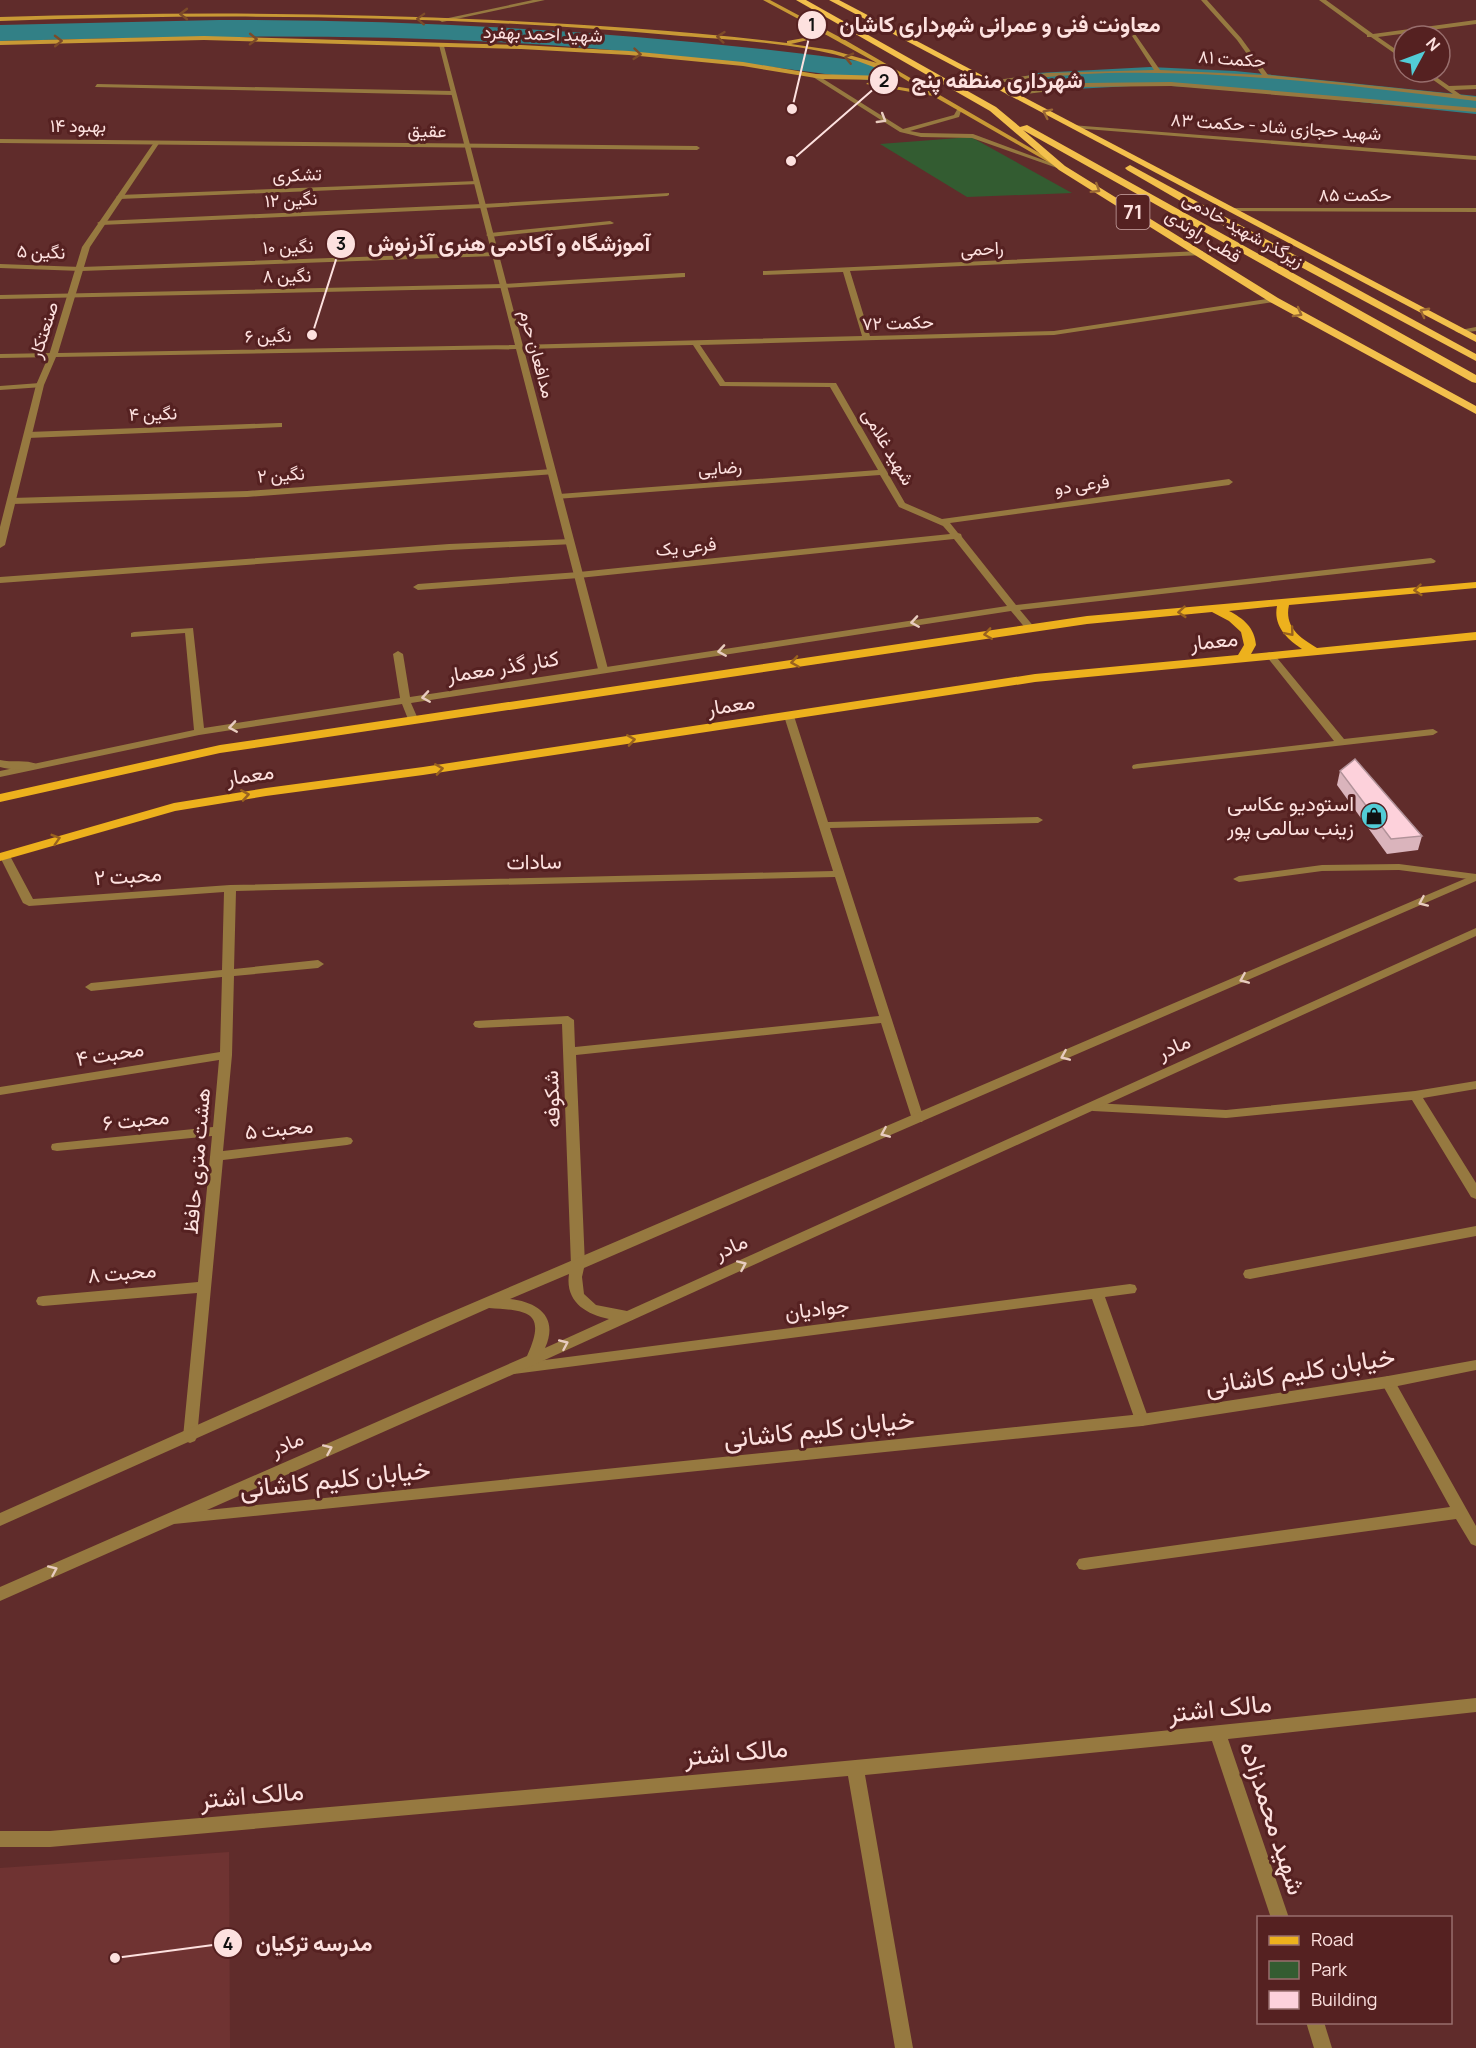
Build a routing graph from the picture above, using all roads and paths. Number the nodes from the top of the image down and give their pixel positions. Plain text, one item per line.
1 (542, 0) edge
2 (766, 0) edge
3 (800, 0) edge
4 (833, 0) edge
5 (1204, 0) edge
6 (1322, 0) edge
7 (508, 3) edge
8 (0, 19) edge
9 (442, 20) junction
10 (1476, 22) edge
11 (821, 29) junction
12 (1135, 36) dead end
13 (1369, 36) junction
14 (0, 43) edge
15 (779, 44) junction
16 (441, 46) junction
17 (1392, 50) edge
18 (1158, 71) junction
19 (815, 75) junction
20 (1266, 76) junction
21 (986, 82) junction
22 (1442, 84) edge
23 (97, 86) dead end
24 (1476, 87) edge
25 (1448, 88) junction
26 (453, 93) junction
27 (934, 94) junction
28 (1009, 94) junction
29 (1462, 97) junction
30 (1476, 99) edge
31 (960, 109) junction
32 (993, 109) junction
33 (1476, 110) edge
34 (1073, 126) junction
35 (902, 130) junction
36 (1098, 139) junction
37 (0, 141) edge
38 (157, 142) junction
39 (467, 147) junction
40 (696, 148) dead end
41 (1476, 158) edge
42 (1062, 168) junction
43 (477, 183) junction
44 (667, 194) dead end
45 (119, 198) junction
46 (483, 206) junction
47 (1234, 210) junction
48 (1476, 210) edge
49 (101, 223) junction
50 (610, 223) dead end
51 (490, 235) junction
52 (1200, 253) junction
53 (495, 255) junction
54 (0, 266) edge
55 (81, 269) junction
56 (846, 270) junction
57 (766, 273) dead end
58 (682, 275) dead end
59 (503, 286) junction
60 (71, 296) junction
61 (0, 297) edge
62 (1274, 300) junction
63 (1476, 329) edge
64 (1460, 331) junction
65 (867, 339) junction
66 (1476, 339) edge
67 (696, 344) junction
68 (1476, 344) edge
69 (520, 347) junction
70 (53, 355) junction
71 (0, 356) edge
72 (1476, 358) edge
73 (1476, 380) edge
74 (40, 386) junction
75 (0, 388) edge
76 (1476, 411) edge
77 (279, 425) dead end
78 (28, 435) junction
79 (552, 472) junction
80 (883, 472) junction
81 (1229, 482) dead end
82 (559, 497) junction
83 (12, 501) junction
84 (940, 522) junction
85 (958, 536) junction
86 (571, 542) junction
87 (0, 545) edge
88 (1431, 561) dead end
89 (579, 575) junction
90 (0, 579) edge
91 (1476, 585) edge
92 (418, 587) dead end
93 (1284, 603) junction
94 (1014, 608) junction
95 (1215, 609) junction
96 (1030, 628) junction
97 (134, 635) dead end
98 (1476, 636) edge
99 (1314, 651) junction
100 (398, 654) dead end
101 (1270, 655) junction
102 (1243, 657) junction
103 (603, 669) junction
104 (405, 700) junction
105 (789, 716) junction
106 (413, 720) junction
107 (199, 732) junction
108 (1433, 732) dead end
109 (1341, 743) junction
110 (0, 763) edge
111 (33, 765) junction
112 (1137, 767) dead end
113 (0, 774) edge
114 (0, 798) edge
115 (1038, 820) dead end
116 (824, 825) junction
117 (2, 857) edge
118 (840, 874) junction
119 (1476, 877) edge
120 (1239, 879) dead end
121 (230, 888) junction
122 (1476, 933) edge
123 (318, 964) dead end
124 (228, 973) junction
125 (91, 987) dead end
126 (886, 1019) junction
127 (479, 1024) dead end
128 (569, 1052) junction
129 (226, 1055) junction
130 (1476, 1085) edge
131 (0, 1091) edge
132 (1415, 1095) junction
133 (1093, 1107) junction
134 (918, 1119) junction
135 (219, 1131) junction
136 (347, 1141) dead end
137 (57, 1147) dead end
138 (217, 1156) junction
139 (1476, 1194) edge
140 (1476, 1231) edge
141 (578, 1265) junction
142 (1250, 1274) dead end
143 (204, 1287) junction
144 (1130, 1289) dead end
145 (1097, 1294) junction
146 (43, 1301) dead end
147 (481, 1304) junction
148 (630, 1315) junction
149 (533, 1358) junction
150 (1476, 1365) edge
151 (509, 1370) junction
152 (1388, 1382) junction
153 (1142, 1420) junction
154 (190, 1437) junction
155 (1460, 1512) junction
156 (0, 1520) edge
157 (164, 1521) junction
158 (1476, 1540) edge
159 (1084, 1564) dead end
160 (0, 1593) edge
161 (1476, 1705) edge
162 (1218, 1734) junction
163 (855, 1767) junction
164 (0, 1839) edge
165 (1280, 1916) edge
166 (1316, 2024) edge
167 (904, 2048) edge
168 (1323, 2048) edge

1 - 7 street
2 - 11 main road
3 - 32 highway, قطب راوندی / 71
4 - 21 highway, قطب راوندی / 71
5 - 20 street
6 - 13 street
7 - 9 street
9 -> 8 main road, شهید احمد بهفرد
15 -> 9 main road, شهید احمد بهفرد
10 - 13 street
11 - 15 main road
11 - 27 main road
12 - 18 street
13 - 17 street
14 -> 16 main road, شهید احمد بهفرد
19 -> 15 main road
16 -> 19 main road, شهید احمد بهفرد
16 - 26 street, مدافعان حرم
18 - 20 street, حکمت ۸۱
18 - 21 street, حکمت ۸۱
19 - 27 main road
19 -> 35 street, شهید احمد بهفرد
20 - 29 street, حکمت ۸۱
21 - 28 highway, قطب راوندی / 71
22 - 25 street
23 - 26 street
24 - 25 street
25 - 29 street
26 - 39 street, مدافعان حرم
27 - 31 main road
28 - 33 street
34 -> 28 highway, قطب راوندی / 71
29 - 30 street, حکمت ۸۱
31 - 35 street
31 - 42 main road
32 - 42 highway, قطب راوندی / 71
32 - 73 highway, زیرگذر شهید خادمی
34 - 36 highway, قطب راوندی / 71
34 - 41 street, شهید حجازی شاد - حکمت ۸۳
35 - 42 street, شهید احمد بهفرد
36 - 47 highway, قطب راوندی / 71
36 - 72 highway, زیرگذر شهید خادمی
37 - 38 street, بهبود ۱۴
38 - 39 street, عقیق
38 - 45 street, صنعتکار
39 - 40 street, عقیق
39 - 43 street, مدافعان حرم
42 -> 52 highway, قطب راوندی / 71
43 - 45 street, تشکری
43 - 46 street, مدافعان حرم
44 - 46 street, نگین ۱۲
45 - 49 street, صنعتکار
46 - 49 street, نگین ۱۲
46 - 51 street, مدافعان حرم
47 - 48 street, حکمت ۸۵
64 -> 47 highway, قطب راوندی / 71
49 - 55 street, صنعتکار
50 - 51 street
51 - 53 street, مدافعان حرم
52 - 56 street, راحمی
52 - 62 highway, قطب راوندی / 71
53 - 55 street, نگین ۱۰
53 - 59 street, مدافعان حرم
54 - 55 street, نگین ۵
55 - 60 street, صنعتکار
56 - 57 street, راحمی
56 - 65 street
58 - 59 street, نگین ۸
59 - 60 street, نگین ۸
59 - 69 street, مدافعان حرم
60 - 61 street, نگین ۸
60 - 70 street, صنعتکار
62 - 65 street, حکمت ۷۲
62 -> 76 highway, قطب راوندی / 71
63 - 64 street
64 - 66 highway, قطب راوندی / 71
64 - 68 highway
65 - 67 street, حکمت ۷۲
67 - 69 street, حکمت ۷۲
67 - 80 street, شهید غلامی
69 - 70 street, نگین ۶
69 - 79 street, مدافعان حرم
70 - 71 street, نگین ۶
70 - 74 street, صنعتکار
74 - 75 street
74 - 78 street, صنعتکار
77 - 78 street, نگین ۴
78 - 83 street, صنعتکار
79 - 82 street, مدافعان حرم
79 - 83 street, نگین ۲
80 - 82 street, رضایی
80 - 84 street, شهید غلامی
81 - 84 street, فرعی دو
82 - 86 street, مدافعان حرم
83 - 87 street, صنعتکار
84 - 85 street, شهید غلامی
85 - 89 street, فرعی یک
85 - 94 street, شهید غلامی
86 - 89 street, مدافعان حرم
86 - 90 street
88 - 94 street, کنار گذر معمار
89 - 92 street, فرعی یک
89 - 103 street, مدافعان حرم
91 -> 93 main road, معمار
93 - 95 main road, معمار
93 -> 99 main road
94 - 96 street, شهید غلامی
94 -> 103 street, کنار گذر معمار
95 -> 96 main road, معمار
95 - 102 main road
96 -> 106 main road, معمار
97 - 107 street
98 - 99 main road, معمار
99 - 101 main road, معمار
100 - 104 street
101 - 102 main road, معمار
101 - 109 street
102 - 105 main road, معمار
103 -> 104 street, کنار گذر معمار
104 - 106 street
104 -> 107 street, کنار گذر معمار
105 - 116 street
117 -> 105 main road, معمار
106 - 114 main road, معمار
107 - 111 street, کنار گذر معمار
108 - 109 street
109 - 112 street
110 - 111 street
111 - 113 street, کنار گذر معمار
115 - 116 street
116 - 118 street
117 - 121 street, محبت ۲
118 - 121 street, سادات
118 - 126 street
119 - 120 street
119 -> 134 street, مادر
121 - 124 street, هشت متری حافظ
122 - 133 street, مادر
123 - 124 street
124 - 125 street
124 - 129 street, هشت متری حافظ
126 - 128 street
126 - 134 street
127 - 128 street, شکوفه
128 - 141 street, شکوفه
129 - 131 street, محبت ۴
129 - 135 street, هشت متری حافظ
130 - 132 street
132 - 133 street
132 - 139 street
148 -> 133 street, مادر
134 -> 141 street, مادر
135 - 137 street, محبت ۶
135 - 138 street, هشت متری حافظ
136 - 138 street, محبت ۵
138 - 143 street, هشت متری حافظ
140 - 142 street
141 - 147 street, مادر
141 - 148 street, شکوفه
143 - 146 street, محبت ۸
143 - 154 street, هشت متری حافظ
144 - 145 street, جوادیان
145 - 151 street, جوادیان
145 - 153 street
147 - 149 street
147 - 154 street, مادر
149 -> 148 street, مادر
149 - 151 street, مادر
150 - 152 street, خیابان کلیم کاشانی
157 -> 151 street, مادر
152 - 153 street, خیابان کلیم کاشانی
152 - 155 street
153 - 157 street, خیابان کلیم کاشانی
154 - 156 street, مادر
155 - 158 street
155 - 159 street
160 -> 157 street, مادر
161 - 162 street, مالک اشتر
162 - 163 street, مالک اشتر
162 - 165 street, شهید محمدزاده
163 - 164 street, مالک اشتر
163 - 167 street
166 - 168 street

